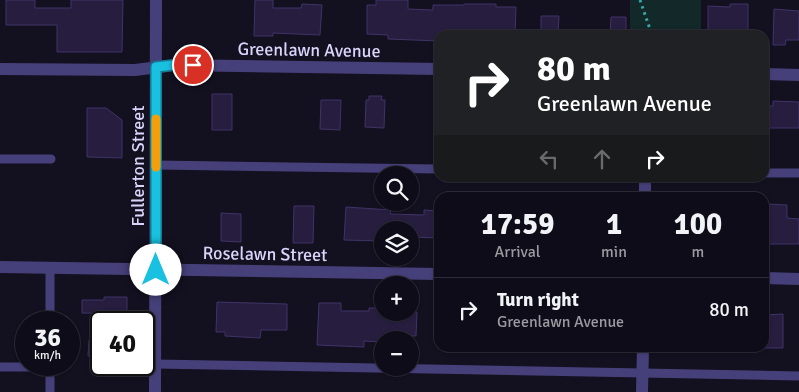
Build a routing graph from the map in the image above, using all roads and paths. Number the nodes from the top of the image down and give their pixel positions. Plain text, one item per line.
1 (156, 0) edge
2 (640, 0) edge
3 (650, 30) edge
4 (156, 67) junction
5 (434, 69) edge
6 (0, 70) edge
7 (769, 74) edge
8 (799, 75) edge
9 (0, 159) edge
10 (51, 159) dead end
11 (156, 165) junction
12 (434, 169) edge
13 (769, 173) edge
14 (799, 174) edge
15 (0, 267) edge
16 (50, 268) junction
17 (156, 270) junction
18 (434, 274) edge
19 (769, 278) edge
20 (799, 279) edge
21 (50, 311) edge
22 (643, 352) edge
23 (156, 364) junction
24 (0, 367) edge
25 (15, 367) edge
26 (642, 373) junction
27 (50, 376) edge
28 (799, 376) edge
29 (50, 392) edge
30 (155, 392) edge
31 (642, 392) edge

1 - 4 street, Fullerton Street
2 - 3 path
4 - 5 street, Greenlawn Avenue
4 - 6 street, Greenlawn Avenue
4 - 11 street, Fullerton Street
7 - 8 street
9 - 10 lane
11 - 12 lane
11 - 17 street, Fullerton Street
13 - 14 lane
15 - 16 street, Roselawn Street
16 - 17 street, Roselawn Street
16 - 21 lane
17 - 18 street, Roselawn Street
17 - 23 street, Fullerton Street
19 - 20 street
22 - 26 street
23 - 26 lane
23 - 30 street, Fullerton Street
24 - 25 lane
26 - 28 lane
26 - 31 street
27 - 29 lane

